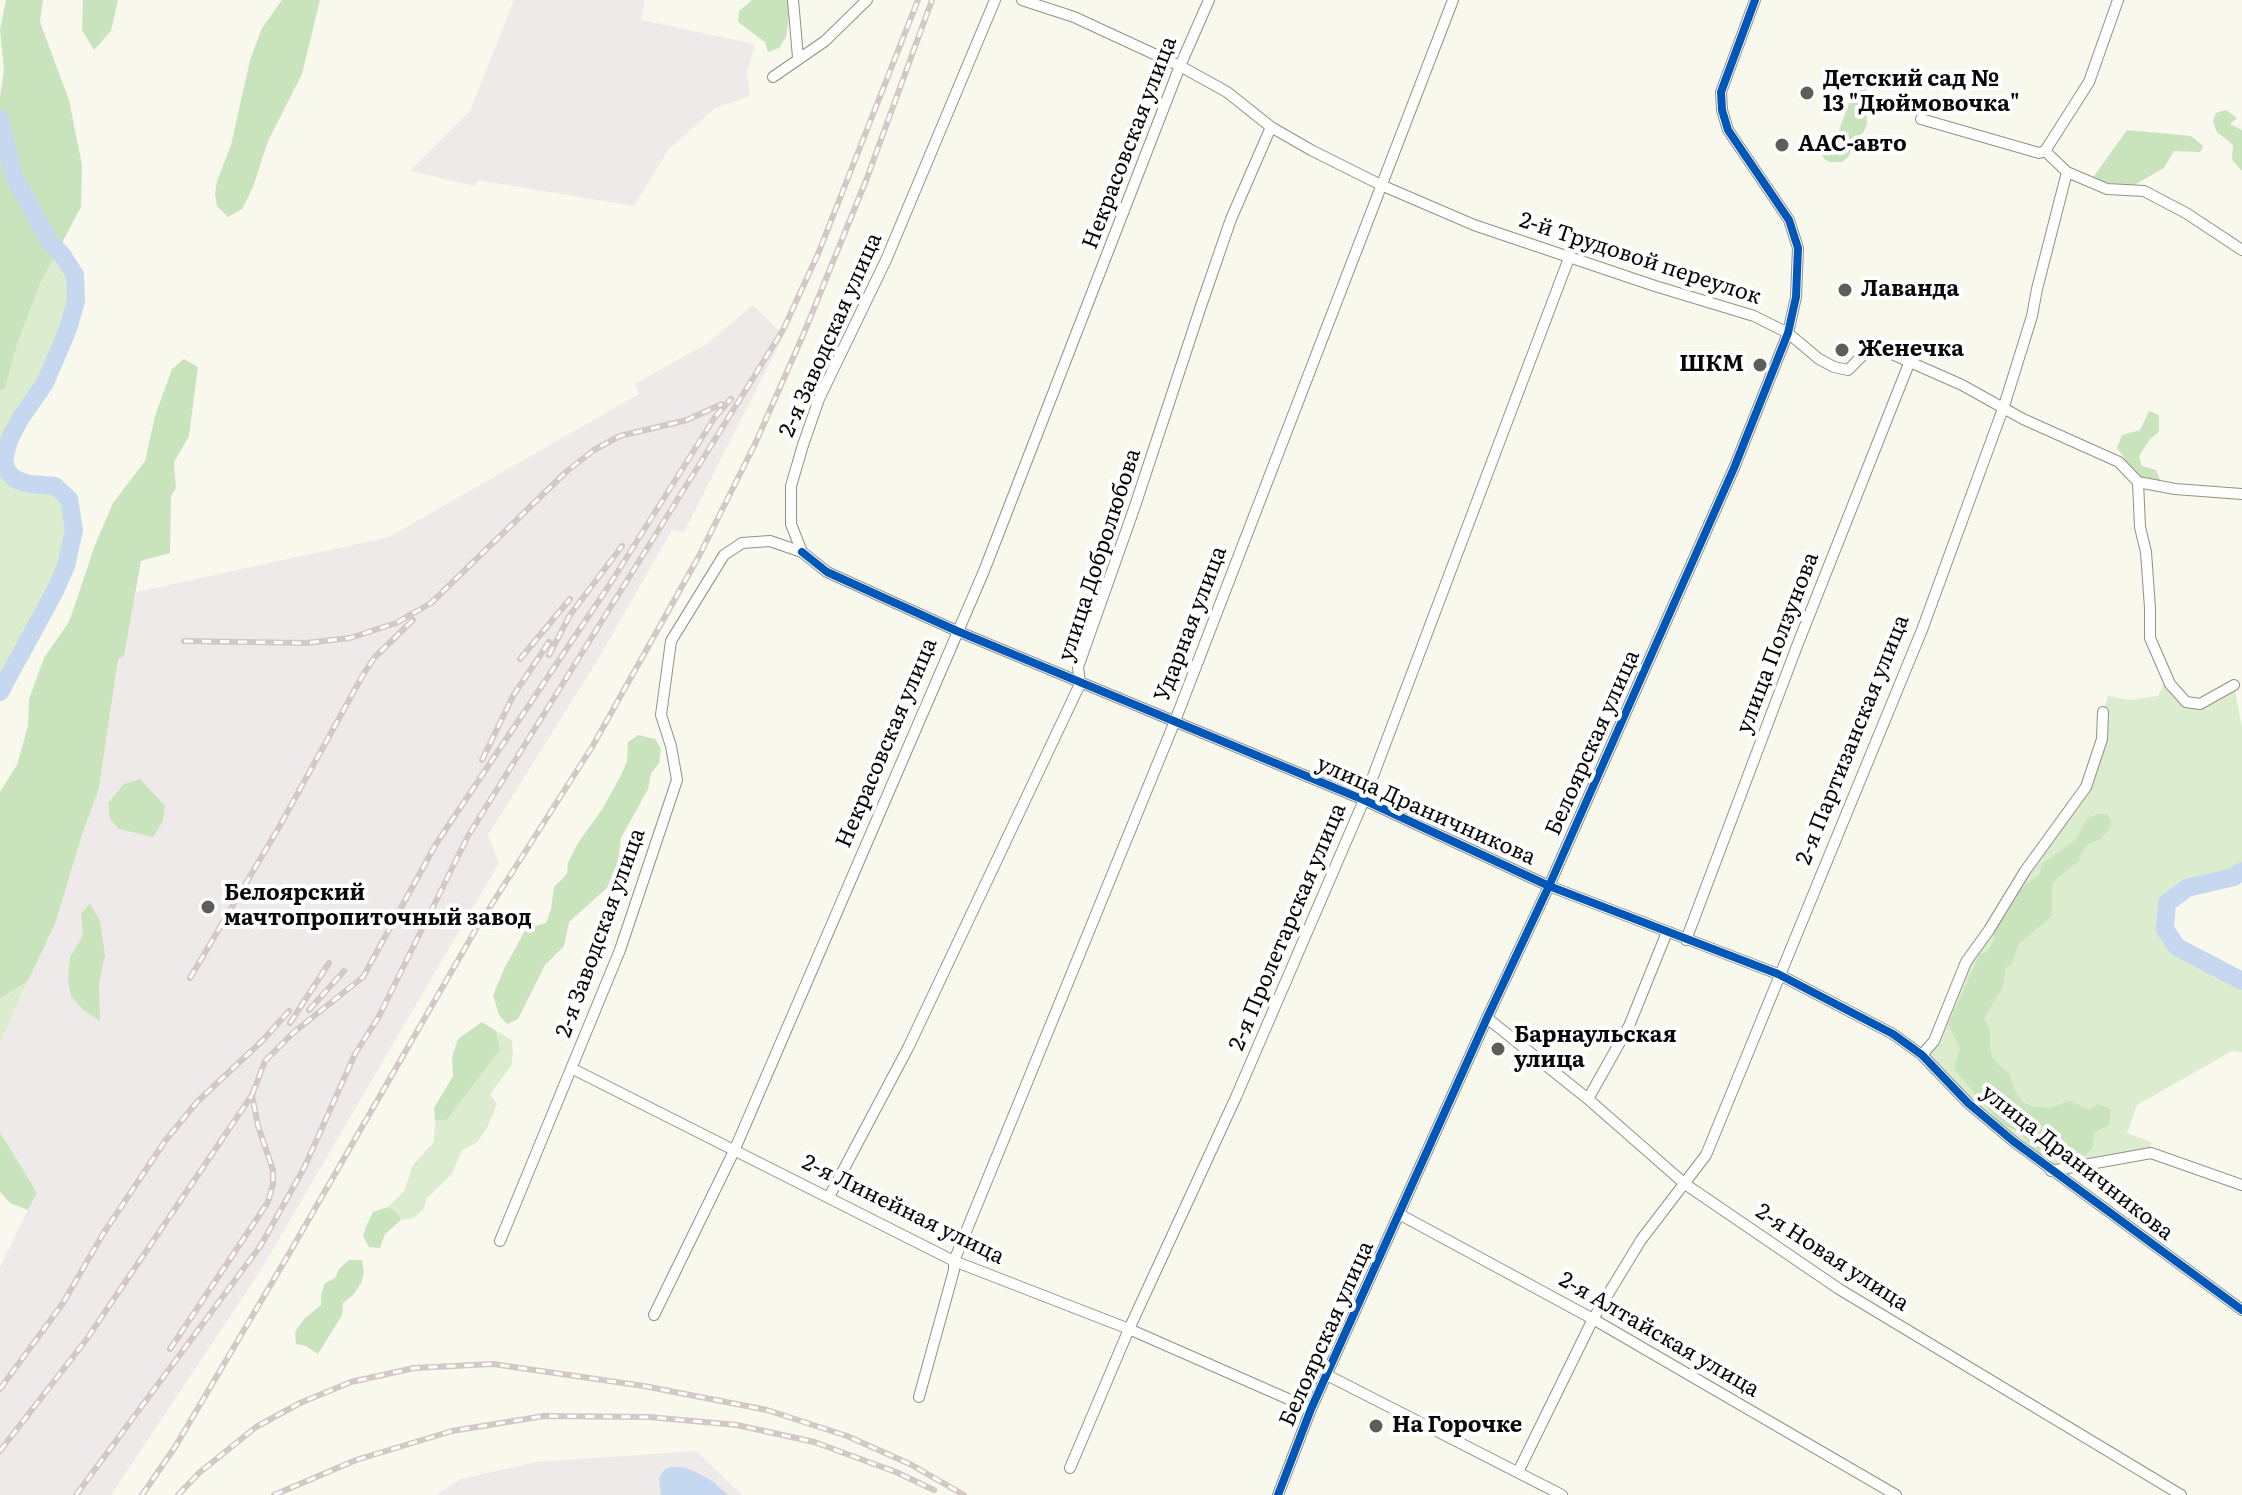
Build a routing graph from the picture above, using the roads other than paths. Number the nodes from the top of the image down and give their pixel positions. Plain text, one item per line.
1 (793, 0) edge
2 (867, 0) edge
3 (995, 0) edge
4 (1022, 0) edge
5 (1209, 0) edge
6 (1453, 0) edge
7 (1755, 0) edge
8 (2118, 0) edge
9 (798, 57) junction
10 (1180, 66) junction
11 (773, 77) dead end
12 (1921, 119) dead end
13 (1271, 127) junction
14 (2045, 151) junction
15 (2067, 172) junction
16 (1381, 185) junction
17 (2242, 250) edge
18 (1569, 258) junction
19 (1788, 333) junction
20 (1910, 361) junction
21 (2004, 406) junction
22 (2138, 482) junction
23 (2242, 494) edge
24 (802, 552) junction
25 (957, 631) junction
26 (1080, 684) junction
27 (2234, 685) dead end
28 (2103, 712) dead end
29 (1175, 721) junction
30 (1364, 800) junction
31 (1549, 886) junction
32 (1667, 932) junction
33 (1686, 940) junction
34 (1778, 974) junction
35 (1487, 1018) junction
36 (1922, 1055) junction
37 (573, 1069) junction
38 (1588, 1099) junction
39 (734, 1151) junction
40 (2051, 1171) junction
41 (1685, 1184) junction
42 (2242, 1185) edge
43 (829, 1197) junction
44 (1399, 1214) junction
45 (500, 1241) dead end
46 (954, 1261) junction
47 (2242, 1310) edge
48 (654, 1315) dead end
49 (1593, 1319) junction
50 (1129, 1329) junction
51 (1327, 1375) junction
52 (919, 1397) dead end
53 (1311, 1409) junction
54 (1070, 1468) dead end
55 (1518, 1472) junction
56 (1278, 1495) edge
57 (1562, 1495) edge
58 (1896, 1495) edge
59 (2181, 1495) edge

1 - 9 street
2 - 9 street
3 - 24 street, 2-я Заводская улица
4 - 10 street, 2-й Трудовой переулок
5 - 10 street, Некрасовская улица
6 - 16 street, Ударная улица
7 - 19 street, Белоярская улица
8 - 14 street
9 - 11 street
10 - 13 street, 2-й Трудовой переулок
10 - 25 street, Некрасовская улица
12 - 14 street
13 - 16 street, 2-й Трудовой переулок
13 - 26 street, улица Добролюбова
14 - 15 street
15 - 17 street
15 - 21 street, 2-я Партизанская улица
16 - 18 street, 2-й Трудовой переулок
16 - 29 street, Ударная улица
18 - 19 street, 2-й Трудовой переулок
18 - 30 street, 2-я Пролетарская улица
19 - 20 street, 2-й Трудовой переулок
19 - 31 street, Белоярская улица
20 - 21 street, 2-й Трудовой переулок
20 - 33 street, улица Ползунова
21 - 22 street, 2-й Трудовой переулок
21 - 34 street, 2-я Партизанская улица
22 - 23 street, 2-й Трудовой переулок
22 - 27 street
24 - 25 street, улица Драничникова
24 - 37 street, 2-я Заводская улица
25 - 26 street, улица Драничникова
25 - 39 street, Некрасовская улица
26 - 29 street, улица Драничникова
26 - 43 street, улица Добролюбова
28 - 36 street
29 - 30 street, улица Драничникова
29 - 46 street, Ударная улица
30 - 31 street, улица Драничникова
30 - 50 street, 2-я Пролетарская улица
31 - 32 street, улица Драничникова
31 - 35 street, Белоярская улица
32 - 33 street, улица Драничникова
32 - 38 street
33 - 34 street, улица Драничникова
34 - 36 street, улица Драничникова
34 - 41 street, 2-я Партизанская улица
35 - 38 street, 2-я Новая улица
35 - 44 street, Белоярская улица
36 - 40 street, улица Драничникова
37 - 39 street, 2-я Линейная улица
37 - 45 street, 2-я Заводская улица
38 - 41 street, 2-я Новая улица
39 - 43 street, 2-я Линейная улица
39 - 48 street, Некрасовская улица
40 - 42 street
40 - 47 street, улица Драничникова
41 - 49 street, 2-я Партизанская улица
41 - 59 street, 2-я Новая улица
43 - 46 street, 2-я Линейная улица
44 - 49 street, 2-я Алтайская улица
44 - 51 street, Белоярская улица
46 - 50 street, 2-я Линейная улица
46 - 52 street, Ударная улица
49 - 55 street, 2-я Партизанская улица
49 - 58 street, 2-я Алтайская улица
50 - 53 street, 2-я Линейная улица
50 - 54 street, 2-я Пролетарская улица
51 - 53 street, Белоярская улица
51 - 55 street
53 - 56 street, Белоярская улица
55 - 57 street

